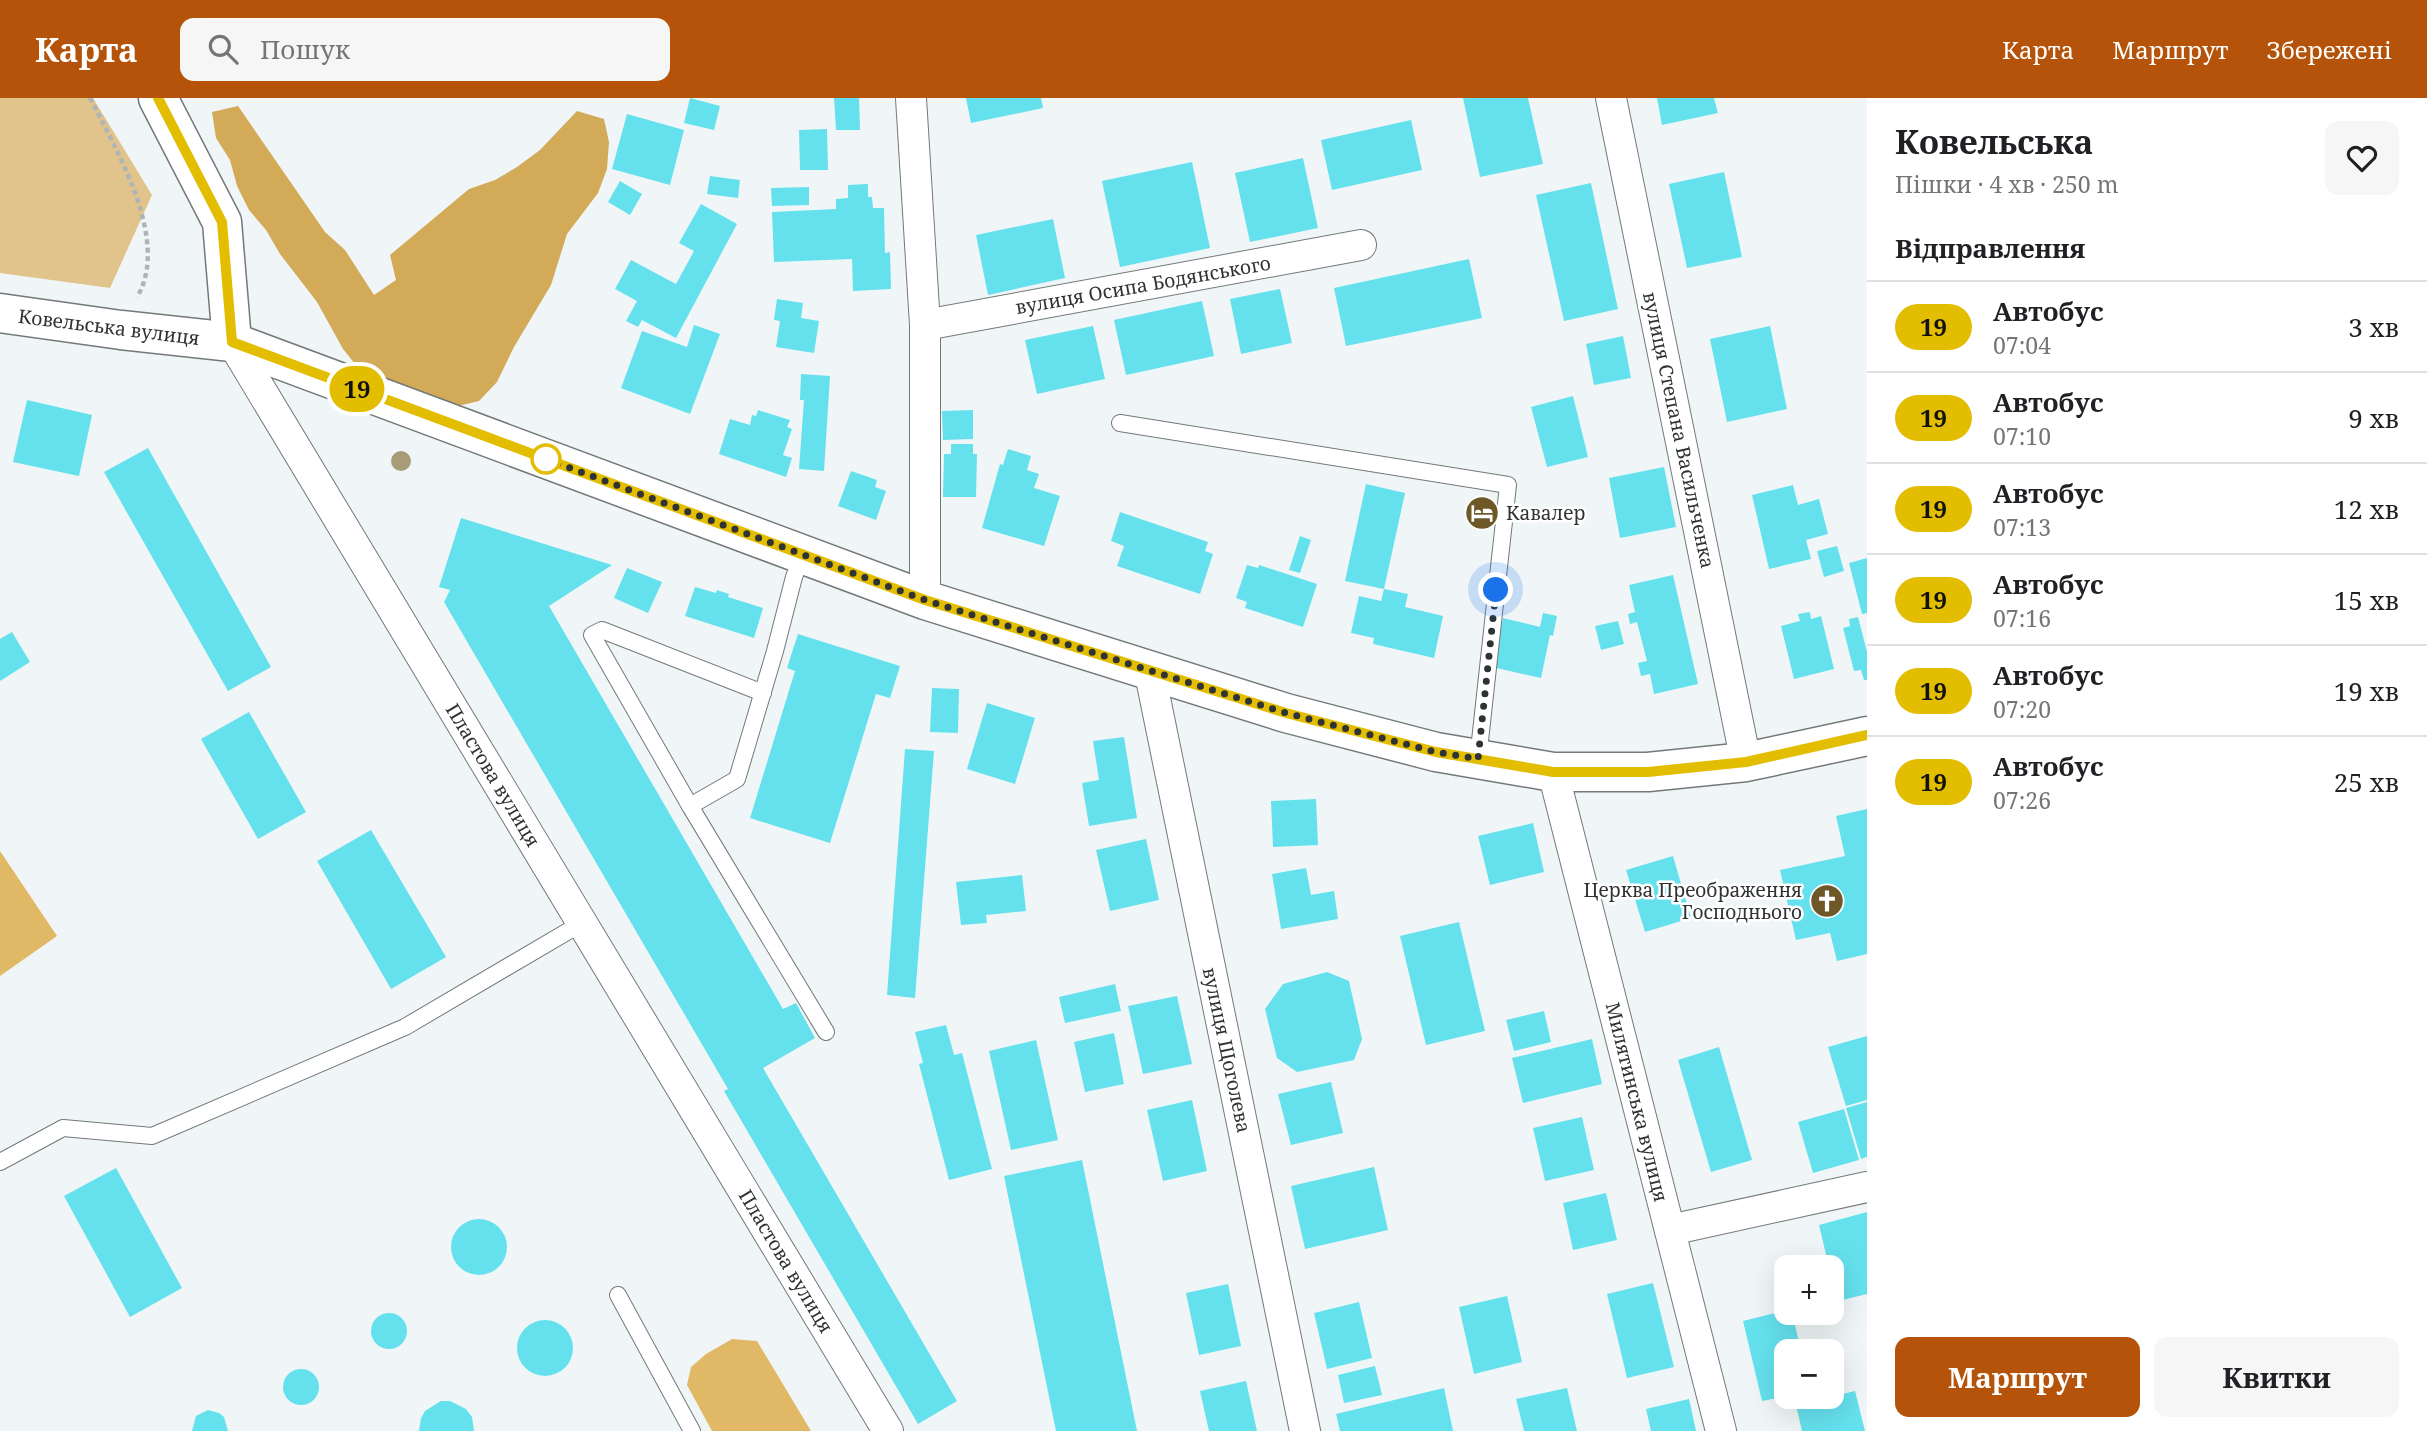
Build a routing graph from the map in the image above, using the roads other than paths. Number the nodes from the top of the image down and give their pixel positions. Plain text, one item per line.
1 (158, 98) edge
2 (911, 98) edge
3 (1611, 98) edge
4 (1361, 246) dead end
5 (0, 313) edge
6 (925, 325) junction
7 (232, 342) junction
8 (1120, 423) dead end
9 (803, 554) junction
10 (925, 600) junction
11 (1149, 669) junction
12 (763, 693) junction
13 (1867, 736) edge
14 (1478, 759) junction
15 (1746, 762) junction
16 (1553, 772) junction
17 (691, 806) junction
18 (582, 923) junction
19 (826, 1031) dead end
20 (0, 1162) edge
21 (1867, 1187) edge
22 (1670, 1230) junction
23 (618, 1295) dead end
24 (692, 1431) edge
25 (888, 1431) edge
26 (1304, 1431) edge
27 (1721, 1431) edge

1 - 7 street, Пластова вулиця
2 - 6 street
3 - 15 street, вулиця Степана Васильченка
4 - 6 street, вулиця Осипа Бодянського
5 - 7 street, Ковельська вулиця
6 - 10 street
7 - 9 street, Ковельська вулиця
7 - 18 street, Пластова вулиця
8 - 14 lane
9 - 10 street, Ковельська вулиця
9 - 12 lane
10 - 11 street, Ковельська вулиця
11 - 14 street, Ковельська вулиця
11 - 26 street, вулиця Щоголева
12 - 17 lane
12 - 17 lane
13 - 15 street, Ковельська вулиця
14 - 16 street, Ковельська вулиця
15 - 16 street, Ковельська вулиця
16 - 22 street, Милятинська вулиця
17 - 19 lane
18 - 20 lane
18 - 25 street, Пластова вулиця
21 - 22 street
22 - 27 street, Милятинська вулиця
23 - 24 lane

